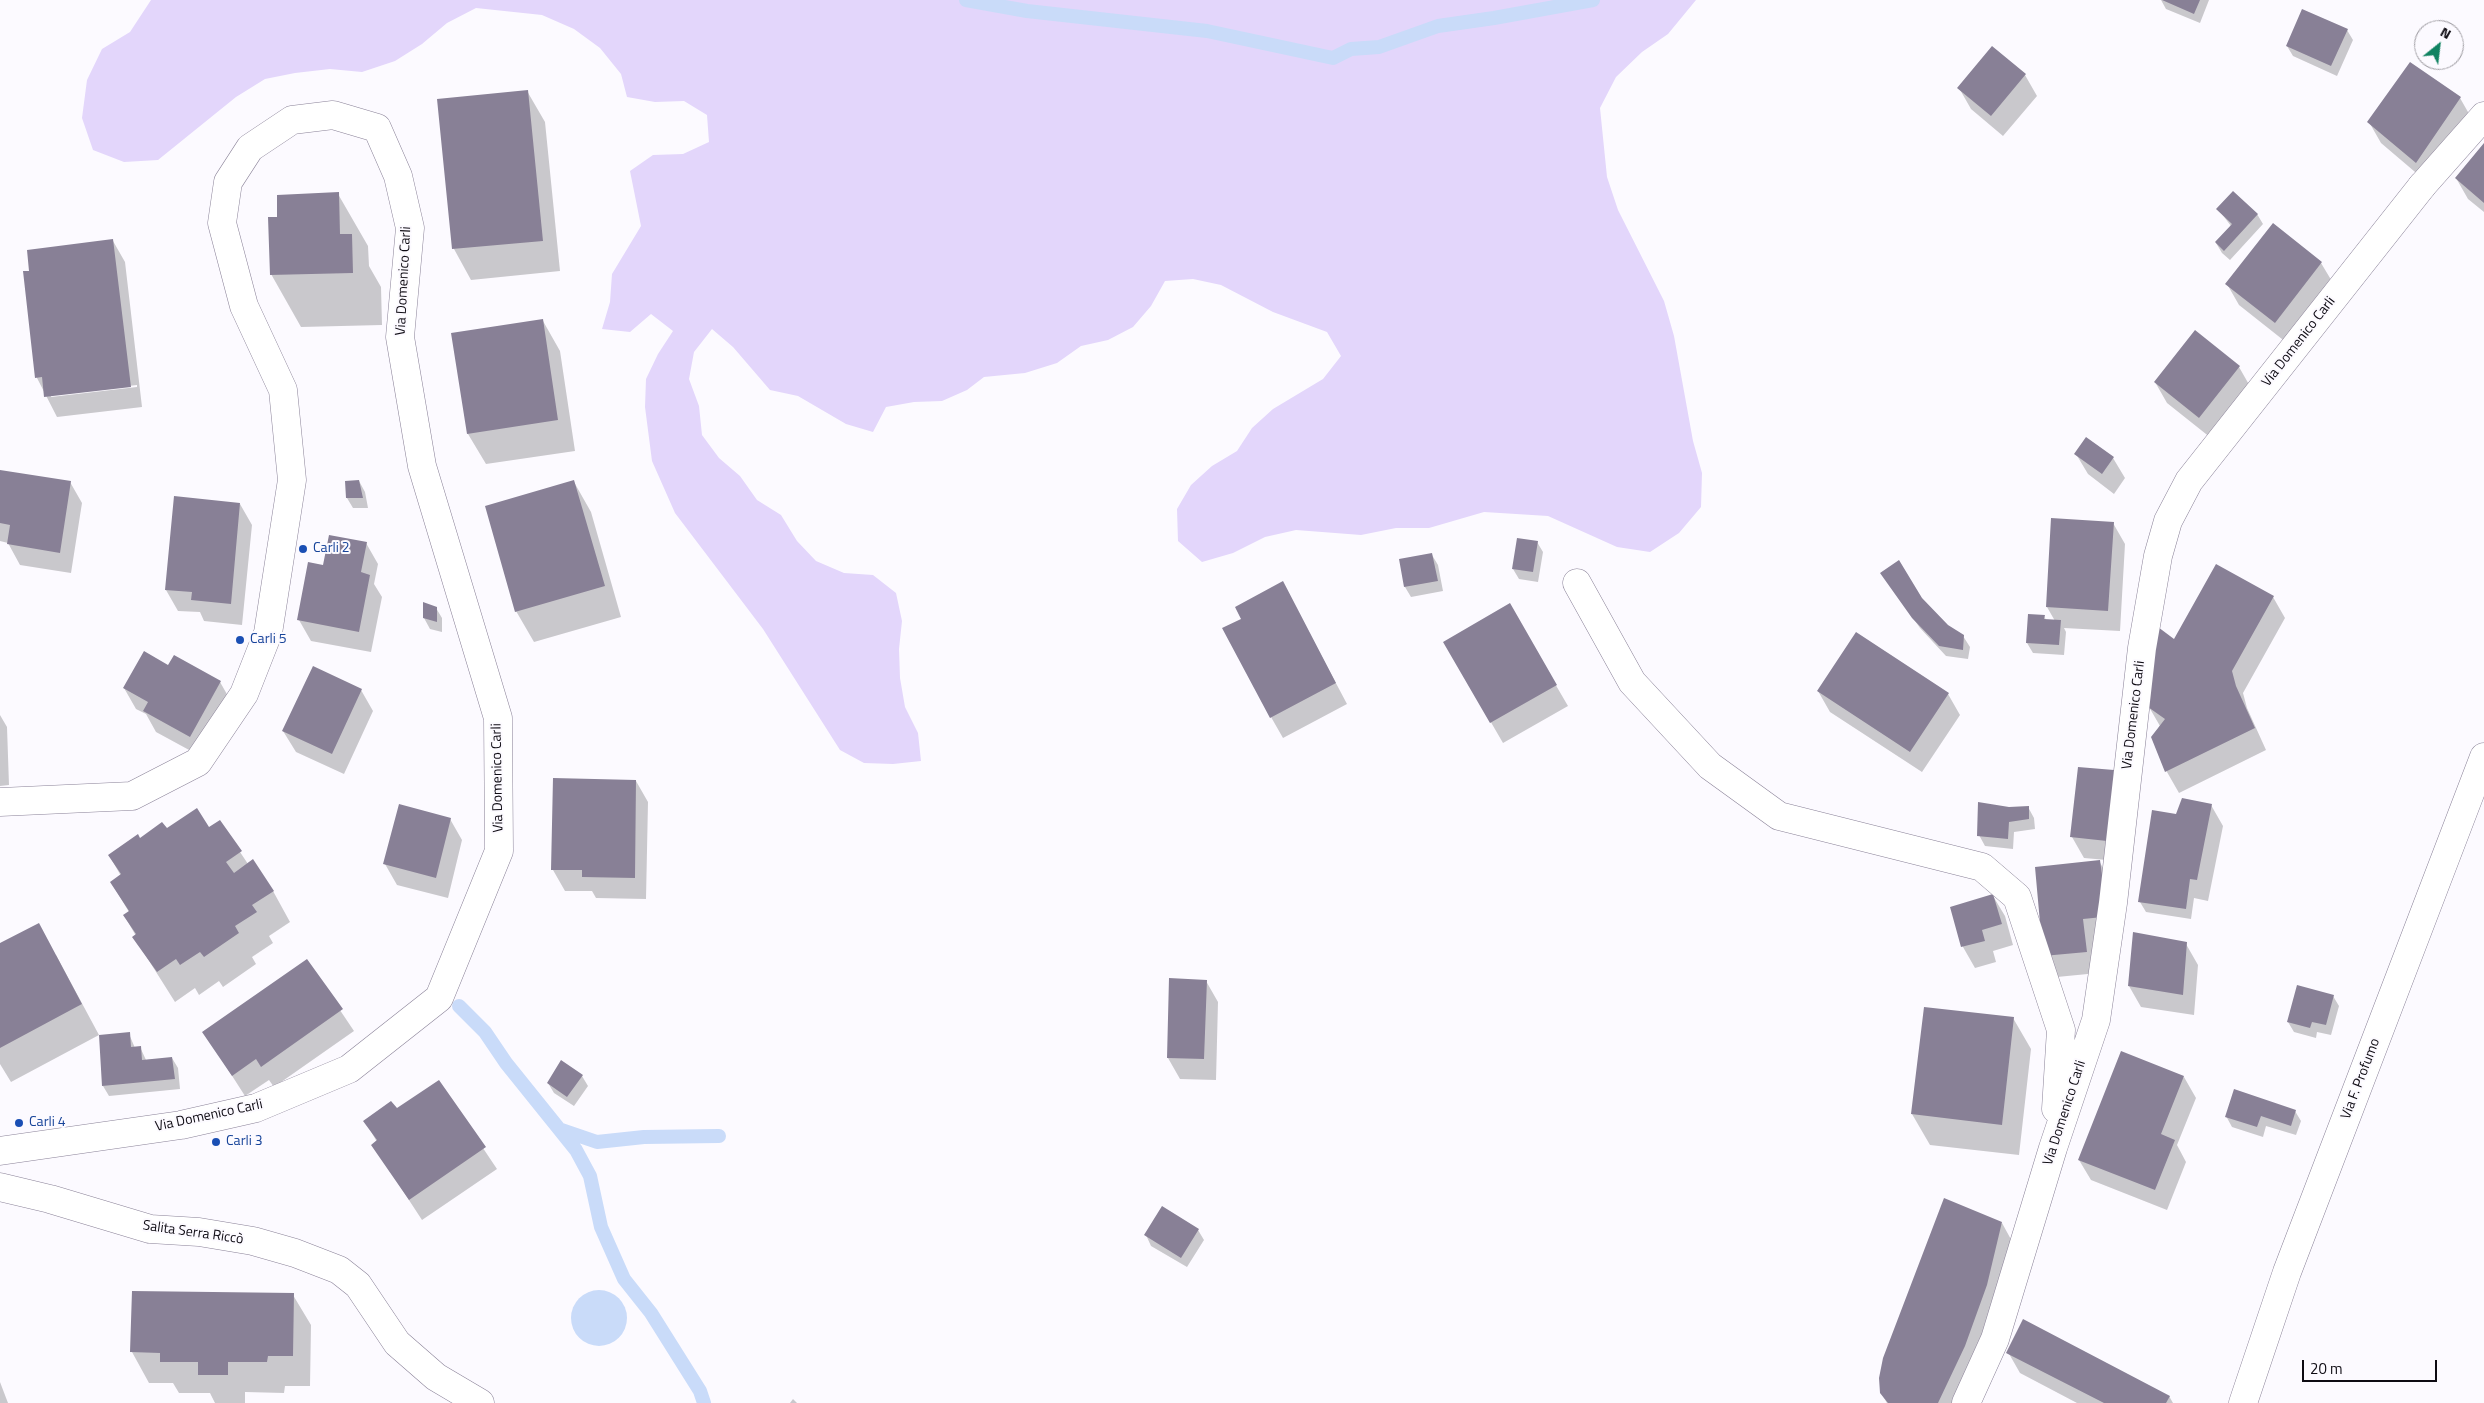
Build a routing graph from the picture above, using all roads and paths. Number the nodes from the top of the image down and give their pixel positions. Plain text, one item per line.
1 (2484, 116) edge
2 (1577, 583) dead end
3 (2484, 757) edge
4 (0, 802) edge
5 (2053, 1148) junction
6 (0, 1151) edge
7 (0, 1187) edge
8 (480, 1403) edge
9 (1966, 1403) edge
10 (2243, 1403) edge

1 - 5 street, Via Domenico Carli
2 - 5 street
3 - 10 street, Via F. Profumo
4 - 6 street, Via Domenico Carli
5 - 9 street, Via Domenico Carli
7 - 8 street, Salita Serra Riccò

